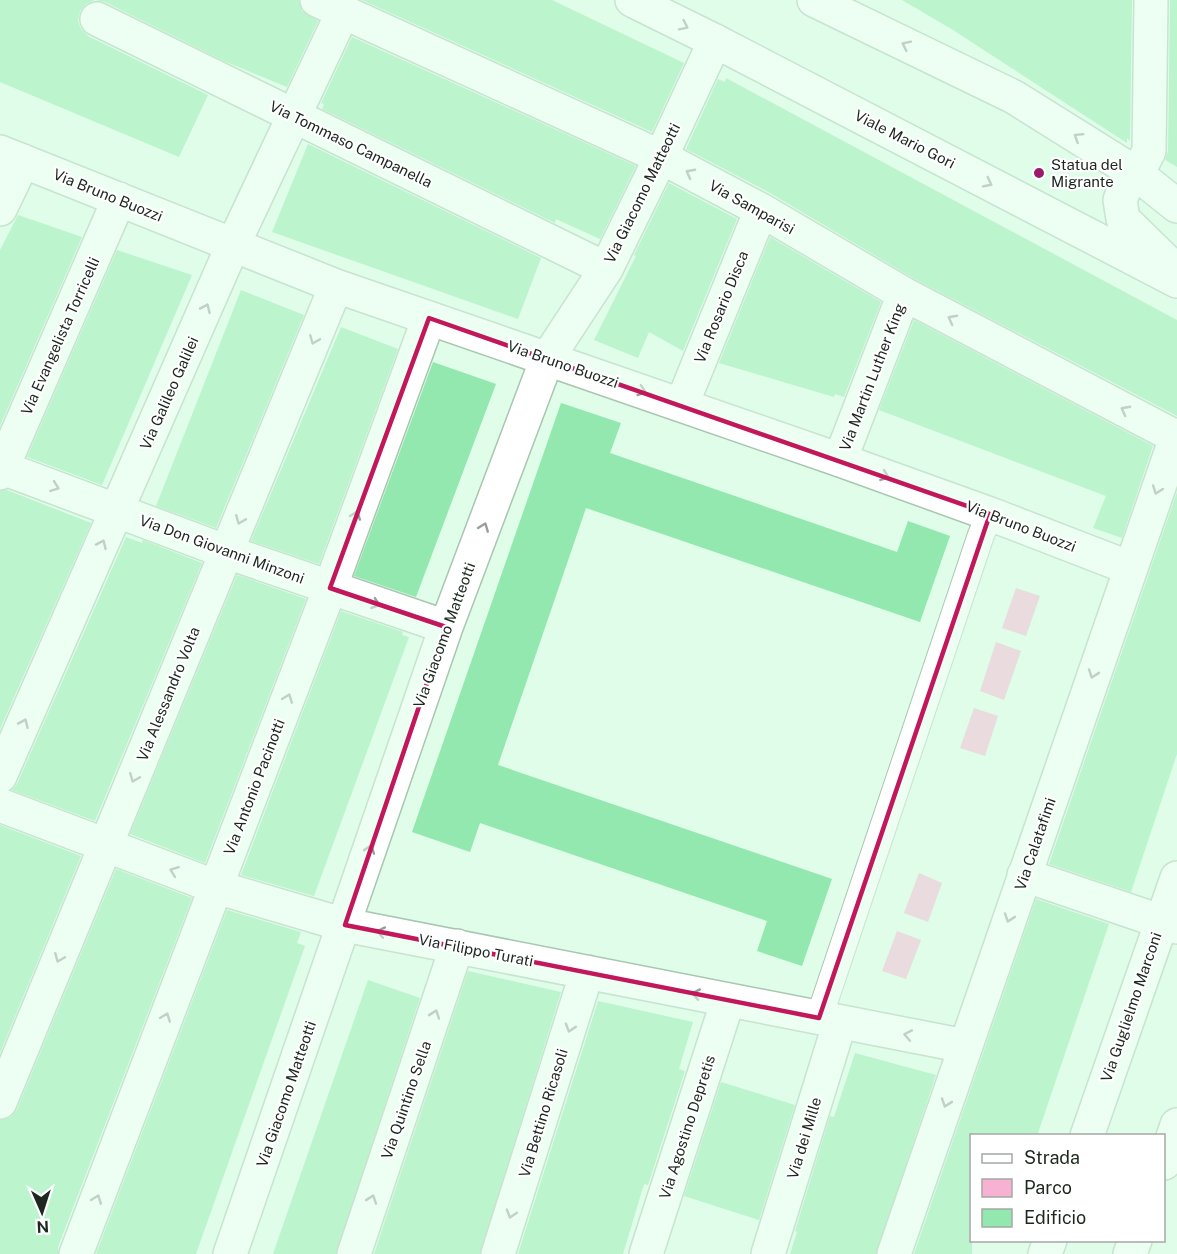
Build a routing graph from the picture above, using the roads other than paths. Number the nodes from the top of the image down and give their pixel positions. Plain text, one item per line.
1 (632, 0) edge
2 (814, 0) edge
3 (1151, 0) edge
4 (330, 6) edge
5 (97, 19) dead end
6 (715, 41) junction
7 (293, 116) junction
8 (11, 156) edge
9 (661, 157) junction
10 (1137, 174) junction
11 (119, 199) junction
12 (1177, 206) edge
13 (0, 209) edge
14 (760, 210) junction
15 (234, 245) junction
16 (606, 268) junction
17 (1177, 272) edge
18 (1177, 281) edge
19 (336, 286) junction
20 (904, 294) junction
21 (429, 318) junction
22 (547, 359) junction
23 (682, 404) junction
24 (1177, 436) edge
25 (840, 460) junction
26 (1, 470) edge
27 (117, 510) junction
28 (990, 514) junction
29 (227, 552) junction
30 (1130, 568) junction
31 (330, 588) junction
32 (446, 627) junction
33 (0, 777) edge
34 (0, 805) edge
35 (106, 845) junction
36 (1024, 875) junction
37 (1177, 878) edge
38 (216, 887) junction
39 (345, 925) junction
40 (1169, 925) edge
41 (457, 946) junction
42 (587, 972) junction
43 (728, 1000) junction
44 (829, 1020) junction
45 (965, 1046) junction
46 (0, 1102) edge
47 (1177, 1125) edge
48 (1088, 1134) edge
49 (1165, 1159) edge
50 (76, 1254) edge
51 (230, 1254) edge
52 (354, 1254) edge
53 (498, 1254) edge
54 (646, 1254) edge
55 (768, 1254) edge
56 (894, 1254) edge

1 -> 6 street, Viale Mario Gori
10 -> 2 street
3 - 10 street
4 - 7 street, Via Galileo Galilei
4 - 9 street, Via Samparisi
5 - 7 street, Via Tommaso Campanella
6 - 9 street, Via Giacomo Matteotti
6 -> 18 street, Viale Mario Gori
7 - 15 street, Via Galileo Galilei
7 - 16 street, Via Tommaso Campanella
8 - 11 street, Via Bruno Buozzi
8 - 13 street
14 -> 9 street, Via Samparisi
9 - 16 street, Via Giacomo Matteotti
10 - 12 street
10 - 17 street
11 - 15 street, Via Bruno Buozzi
11 - 26 street, Via Evangelista Torricelli
14 - 20 street, Via Samparisi
14 - 23 street, Via Rosario Disca
15 - 19 street, Via Bruno Buozzi
27 -> 15 street, Via Galileo Galilei
16 - 22 street, Via Giacomo Matteotti
19 - 21 street, Via Bruno Buozzi
19 -> 29 street, Via Alessandro Volta
24 -> 20 street, Via Samparisi
20 - 25 street, Via Martin Luther King
21 - 22 street, Via Bruno Buozzi
31 -> 21 street, Via Antonio Pacinotti
22 -> 23 street, Via Bruno Buozzi
32 -> 22 street, Via Giacomo Matteotti
23 - 25 street, Via Bruno Buozzi
24 -> 30 street, Via Calatafimi
25 -> 28 street, Via Bruno Buozzi
26 -> 27 street, Via Don Giovanni Minzoni
27 - 29 street, Via Don Giovanni Minzoni
33 -> 27 street, Via Galileo Galilei
28 - 30 street, Via Bruno Buozzi
28 - 44 street
29 - 31 street, Via Don Giovanni Minzoni
29 -> 35 street, Via Alessandro Volta
30 -> 36 street, Via Calatafimi
31 -> 32 street, Via Don Giovanni Minzoni
38 -> 31 street, Via Antonio Pacinotti
39 -> 32 street, Via Giacomo Matteotti
34 - 35 street, Via Filippo Turati
38 -> 35 street, Via Filippo Turati
35 -> 46 street, Via Alessandro Volta
36 - 40 street
36 -> 45 street, Via Calatafimi
37 - 40 street, Via Guglielmo Marconi
38 - 39 street, Via Filippo Turati
50 -> 38 street, Via Antonio Pacinotti
41 -> 39 street, Via Filippo Turati
39 - 51 street, Via Giacomo Matteotti
40 - 48 street, Via Guglielmo Marconi
41 - 42 street, Via Filippo Turati
52 -> 41 street, Via Quintino Sella
43 -> 42 street, Via Filippo Turati
42 -> 53 street, Via Bettino Ricasoli
43 - 44 street, Via Filippo Turati
43 - 54 street, Via Agostino Depretis
45 -> 44 street, Via Filippo Turati
44 - 55 street, Via dei Mille
45 -> 56 street, Via Calatafimi
47 - 49 street

